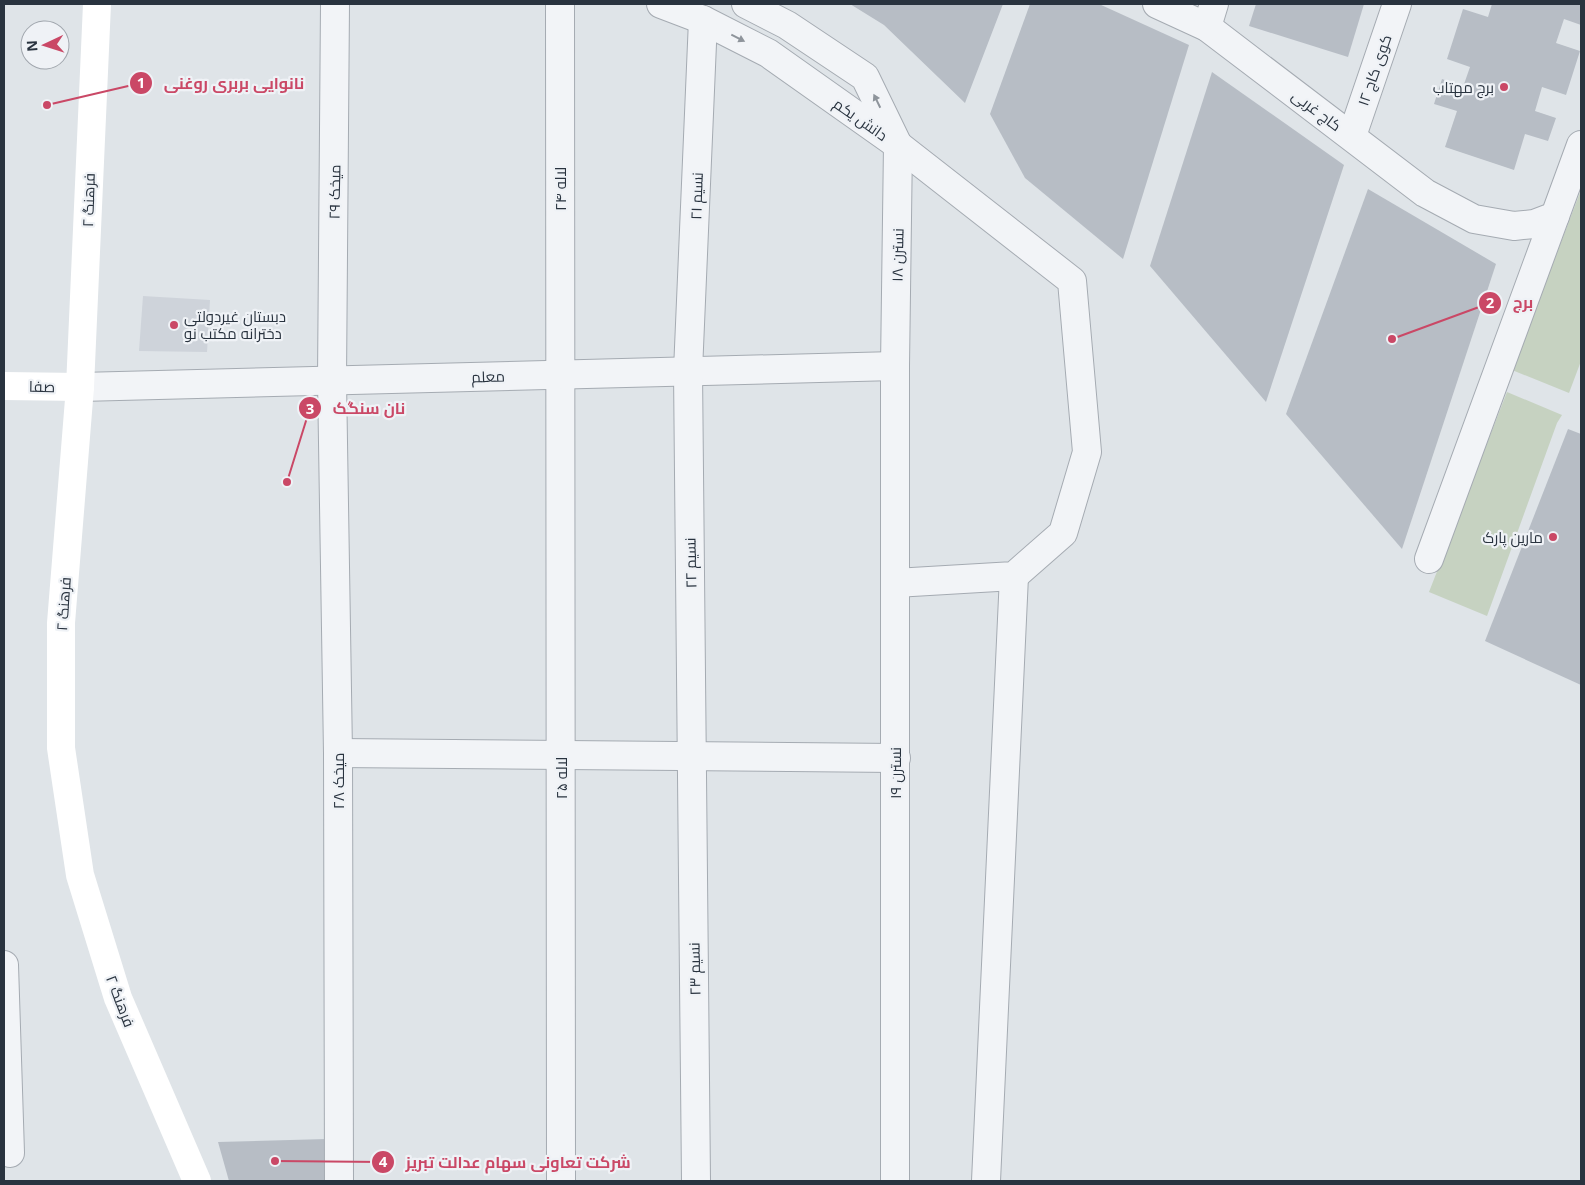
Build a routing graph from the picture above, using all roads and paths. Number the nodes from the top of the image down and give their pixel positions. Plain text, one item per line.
1 (97, 4) edge
2 (336, 4) edge
3 (560, 4) edge
4 (661, 4) edge
5 (746, 4) edge
6 (1157, 4) edge
7 (1397, 4) edge
8 (1211, 16) edge
9 (703, 20) junction
10 (1352, 136) junction
11 (898, 145) junction
12 (1581, 145) edge
13 (1555, 216) junction
14 (896, 366) junction
15 (688, 371) junction
16 (560, 374) junction
17 (332, 380) junction
18 (4, 386) edge
19 (80, 387) junction
20 (1429, 559) dead end
21 (1014, 576) junction
22 (895, 583) junction
23 (338, 753) junction
24 (561, 755) junction
25 (692, 756) junction
26 (896, 758) junction
27 (4, 965) edge
28 (10, 1152) dead end
29 (197, 1181) edge
30 (339, 1181) edge
31 (561, 1181) edge
32 (696, 1181) edge
33 (895, 1181) edge
34 (986, 1181) edge

1 - 19 main road, فرهنگ ۲
2 - 17 street, میخک ۲۹
3 - 16 street, لاله ۲۴
4 - 9 street, دانش یکم
11 -> 5 street, دانش یکم
6 - 8 street, کاج غربی
7 - 10 street, کوی کاج ۱۲
8 - 10 street, کاج غربی
9 -> 11 street, دانش یکم
9 - 15 street, نسیم ۲۱
10 - 13 street, کاج غربی
11 - 14 street, نسترن ۱۸
11 - 21 street
12 - 13 street
13 - 20 street
14 - 15 street, معلم
14 - 22 street, نسترن ۱۹
15 - 16 street, معلم
15 - 25 street, نسیم ۲۲
16 - 17 street, معلم
16 - 24 street, لاله ۲۵
17 - 19 street, معلم
17 - 23 street, میخک ۲۸
18 - 19 main road, صفا
19 - 29 main road, فرهنگ ۲
21 - 22 street
21 - 34 street
22 - 26 street, نسترن ۱۹
23 - 24 street
23 - 30 street, میخک ۲۸
24 - 25 street
24 - 31 street, لاله ۲۵
25 - 26 street
25 - 32 street, نسیم ۲۳
26 - 33 street, نسترن ۱۹
27 - 28 street

